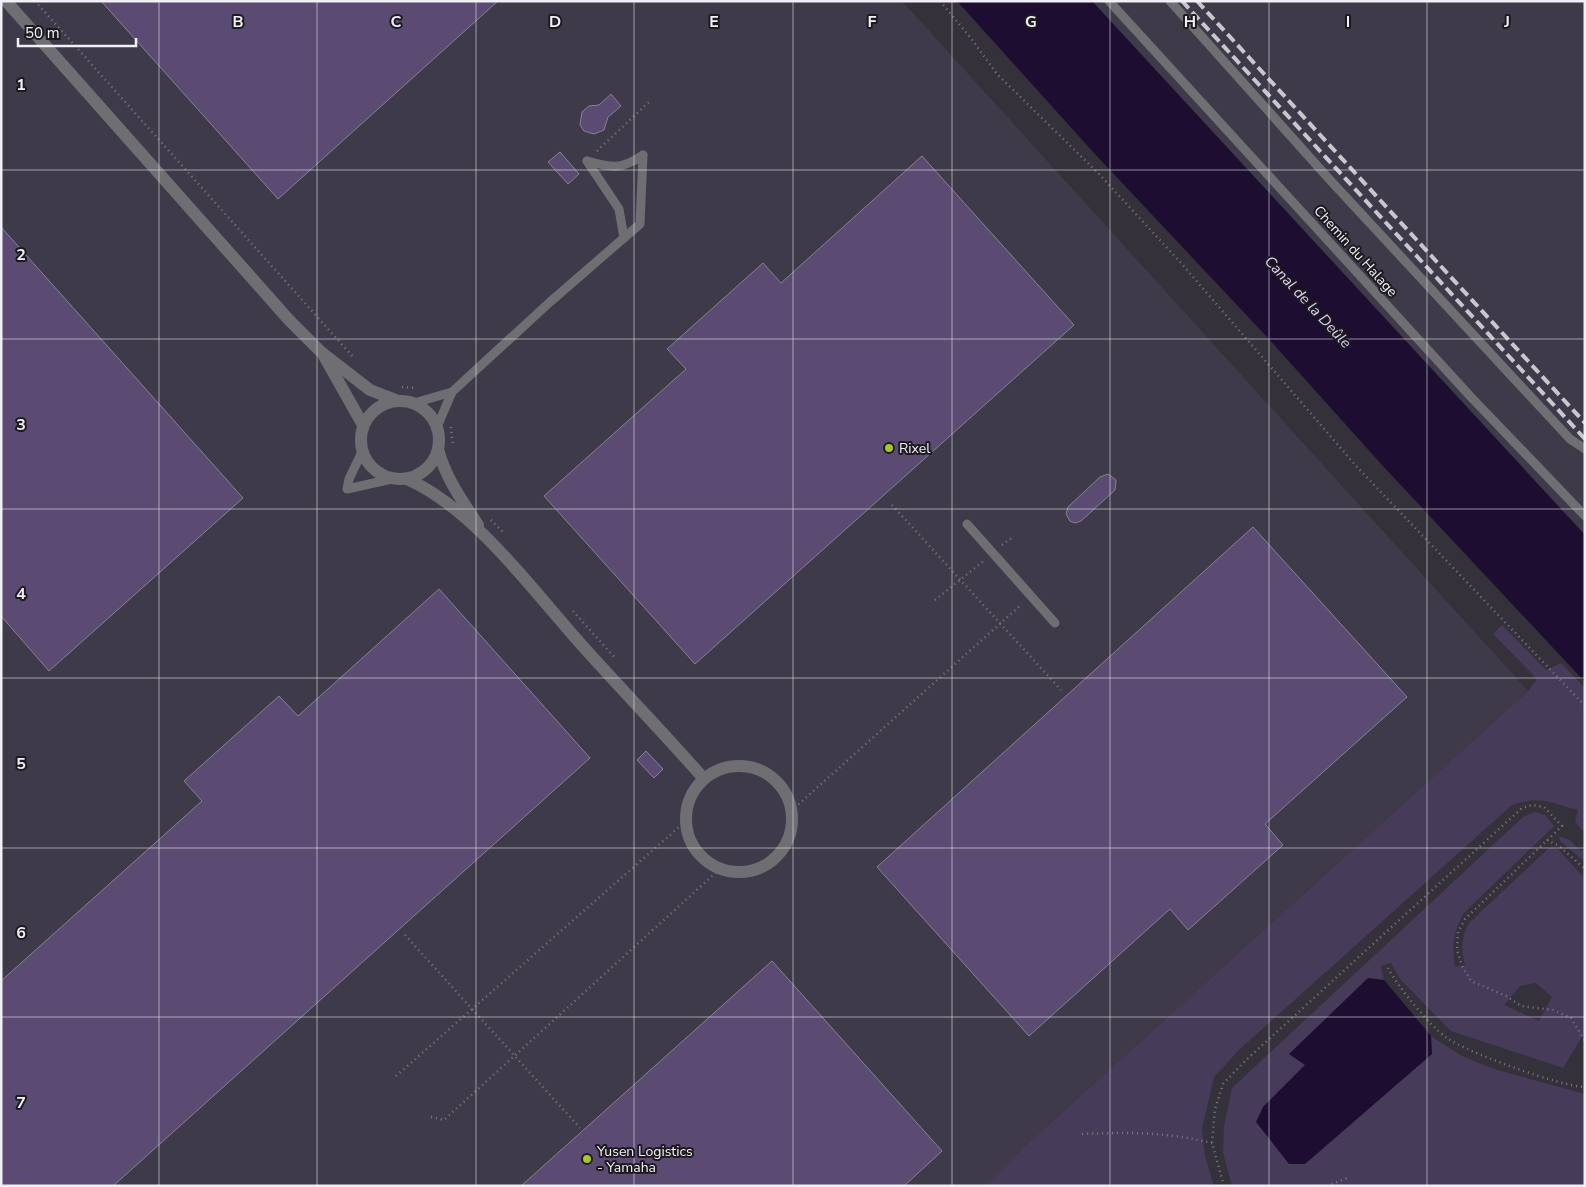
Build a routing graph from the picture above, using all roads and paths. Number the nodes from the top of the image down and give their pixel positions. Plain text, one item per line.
1 (6, 1) edge
2 (35, 1) edge
3 (940, 1) edge
4 (1109, 1) edge
5 (1170, 1) edge
6 (649, 102) dead end
7 (587, 161) junction
8 (624, 238) junction
9 (321, 352) junction
10 (360, 365) dead end
11 (394, 384) dead end
12 (420, 389) dead end
13 (452, 392) junction
14 (396, 400) junction
15 (414, 403) junction
16 (453, 418) dead end
17 (363, 425) junction
18 (437, 427) junction
19 (438, 449) junction
20 (1585, 449) edge
21 (362, 452) junction
22 (451, 453) dead end
23 (392, 479) junction
24 (407, 479) junction
25 (892, 505) dead end
26 (1585, 516) edge
27 (490, 518) dead end
28 (967, 524) dead end
29 (503, 533) dead end
30 (1013, 537) dead end
31 (488, 540) junction
32 (992, 554) junction
33 (960, 580) junction
34 (1031, 596) junction
35 (935, 600) dead end
36 (568, 606) dead end
37 (1055, 623) dead end
38 (1000, 624) junction
39 (621, 665) dead end
40 (1062, 690) dead end
41 (1585, 706) edge
42 (704, 779) junction
43 (791, 811) junction
44 (686, 821) junction
45 (1547, 840) junction
46 (722, 868) junction
47 (1585, 869) edge
48 (405, 935) dead end
49 (1388, 968) dead end
50 (472, 1009) junction
51 (1585, 1041) edge
52 (515, 1056) junction
53 (396, 1076) dead end
54 (1585, 1087) edge
55 (431, 1117) dead end
56 (580, 1128) dead end
57 (1082, 1134) dead end
58 (1212, 1143) junction
59 (1350, 1177) dead end
60 (1224, 1186) edge
61 (1327, 1186) edge

1 - 9 street
2 - 10 path
3 - 41 path
4 - 26 lane, Chemin du Halage
5 - 20 lane
6 - 7 path
7 - 8 lane
7 - 8 lane
8 - 13 lane
9 - 14 street
9 - 17 street
11 - 12 path
13 - 15 lane
13 - 18 lane
14 - 15 street
14 - 17 street
15 - 18 street
16 - 22 path
17 - 21 street
18 - 19 street
19 - 24 street
19 - 31 street
21 - 23 street
21 - 23 lane
23 - 24 street
24 - 31 street
25 - 33 path
27 - 29 path
28 - 32 lane
30 - 32 path
31 - 42 street
32 - 33 path
32 - 34 lane
33 - 35 path
33 - 38 path
34 - 37 lane
34 - 38 path
36 - 39 path
38 - 40 path
38 - 43 path
42 - 43 street
42 - 44 street
43 - 46 street
44 - 46 street
44 - 50 path
45 - 47 path
45 - 51 path
45 - 58 path
46 - 52 path
48 - 50 path
49 - 54 path
50 - 52 path
50 - 53 path
52 - 55 path
52 - 56 path
57 - 58 path
58 - 60 path
59 - 61 path

